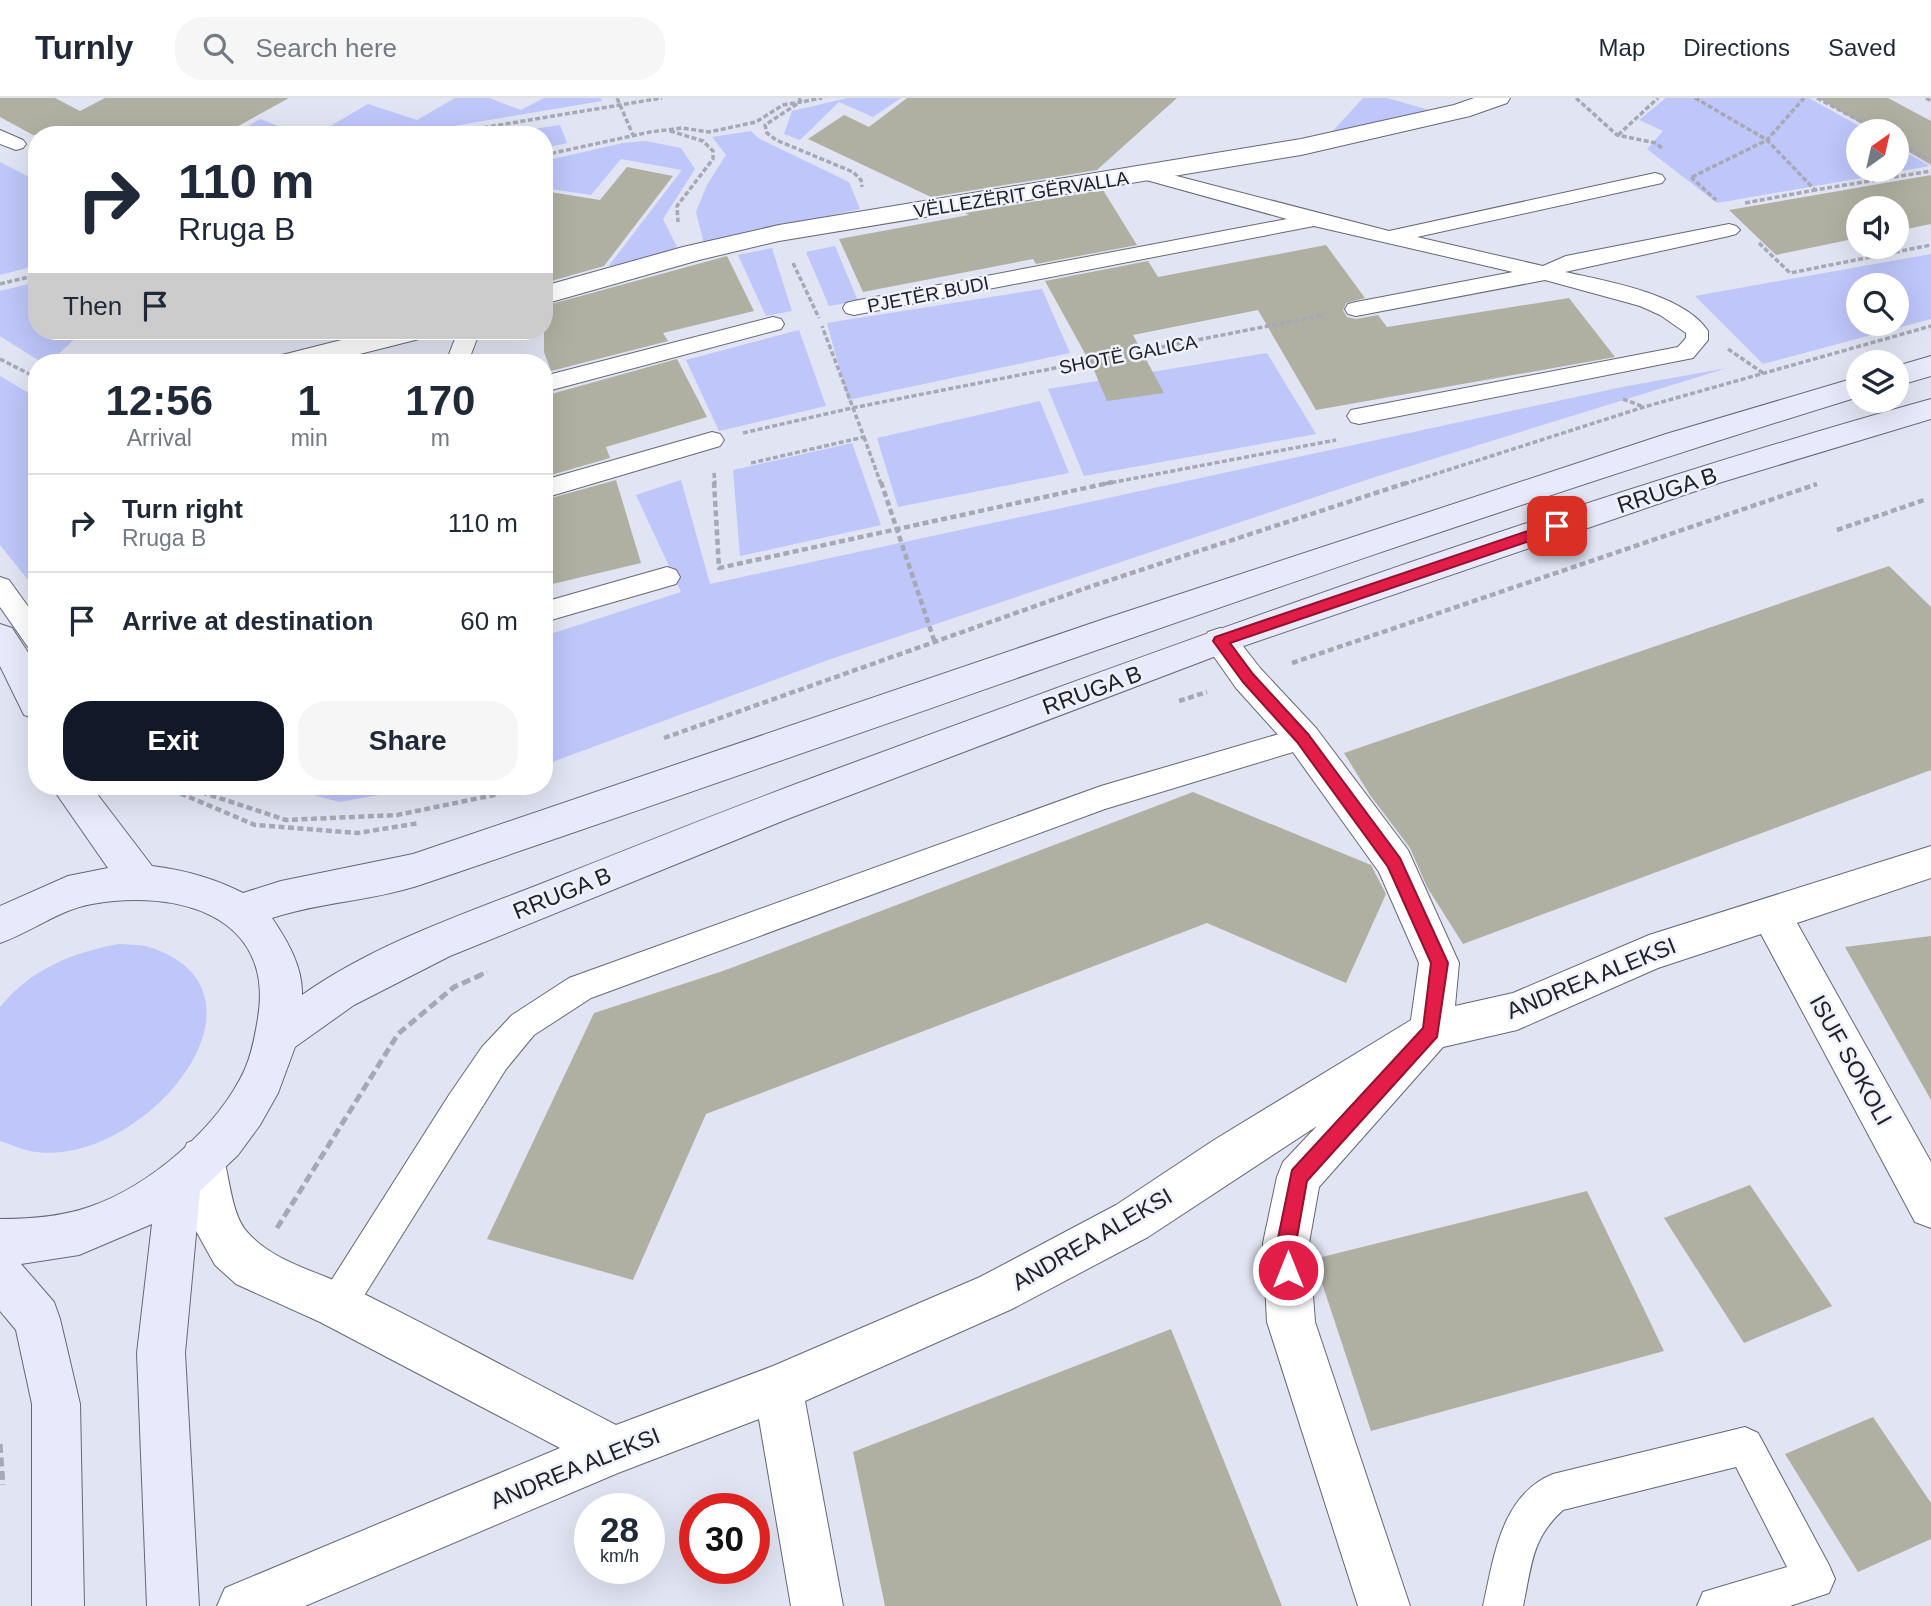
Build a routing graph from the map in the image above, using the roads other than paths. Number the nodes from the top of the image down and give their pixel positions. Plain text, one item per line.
1 (1484, 100) edge
2 (1146, 173) junction
3 (1654, 179) dead end
4 (1315, 220) junction
5 (1728, 230) dead end
6 (1387, 237) junction
7 (1545, 273) junction
8 (553, 292) edge
9 (854, 308) dead end
10 (1356, 309) road end
11 (773, 324) road end
12 (378, 340) edge
13 (323, 354) edge
14 (1931, 366) edge
15 (1909, 372) edge
16 (553, 382) edge
17 (1846, 391) edge
18 (1931, 409) edge
19 (1359, 416) dead end
20 (712, 440) road end
21 (553, 486) edge
22 (667, 577) dead end
23 (0, 587) edge
24 (553, 609) edge
25 (28, 627) edge
26 (0, 637) edge
27 (1220, 641) junction
28 (28, 682) edge
29 (1303, 738) junction
30 (77, 795) edge
31 (101, 828) joint
32 (1931, 862) edge
33 (134, 873) junction
34 (240, 911) junction
35 (1771, 914) junction
36 (0, 926) edge
37 (1431, 1031) junction
38 (279, 1034) junction
39 (191, 1169) junction
40 (1931, 1206) edge
41 (0, 1242) edge
42 (0, 1275) edge
43 (337, 1305) junction
44 (778, 1388) junction
45 (614, 1450) junction
46 (58, 1606) edge
47 (173, 1606) edge
48 (243, 1606) edge
49 (817, 1606) edge
50 (1384, 1606) edge
51 (1503, 1606) edge
52 (1717, 1606) edge

1 - 2 street, VËLLEZËRIT GËRVALLA
2 - 4 lane
2 - 8 street, VËLLEZËRIT GËRVALLA
3 - 6 lane
4 - 6 lane
4 - 9 lane, PJETËR BUDI
5 - 7 lane
6 - 7 lane
7 - 10 lane
7 - 19 lane
11 - 16 lane
12 - 13 street
14 - 15 main road
17 - 34 main road, RRUGA B
18 - 27 main road, RRUGA B
20 - 21 lane
22 - 24 lane
23 - 25 lane
26 - 28 main road
27 - 29 street
27 - 38 main road, RRUGA B
29 - 37 street
29 - 43 lane
30 - 31 lane
31 - 33 main road
32 - 35 street, ANDREA ALEKSI
33 - 34 main road
33 - 36 main road
34 - 38 main road
35 - 37 street, ANDREA ALEKSI
35 - 40 street, ISUF SOKOLI
37 - 44 street, ANDREA ALEKSI
37 - 50 street
38 - 39 main road
39 - 41 main road
39 - 43 street
39 - 47 main road
42 - 46 main road
43 - 45 street
44 - 45 street, ANDREA ALEKSI
44 - 49 street
45 - 48 street, ANDREA ALEKSI
51 - 52 lane

